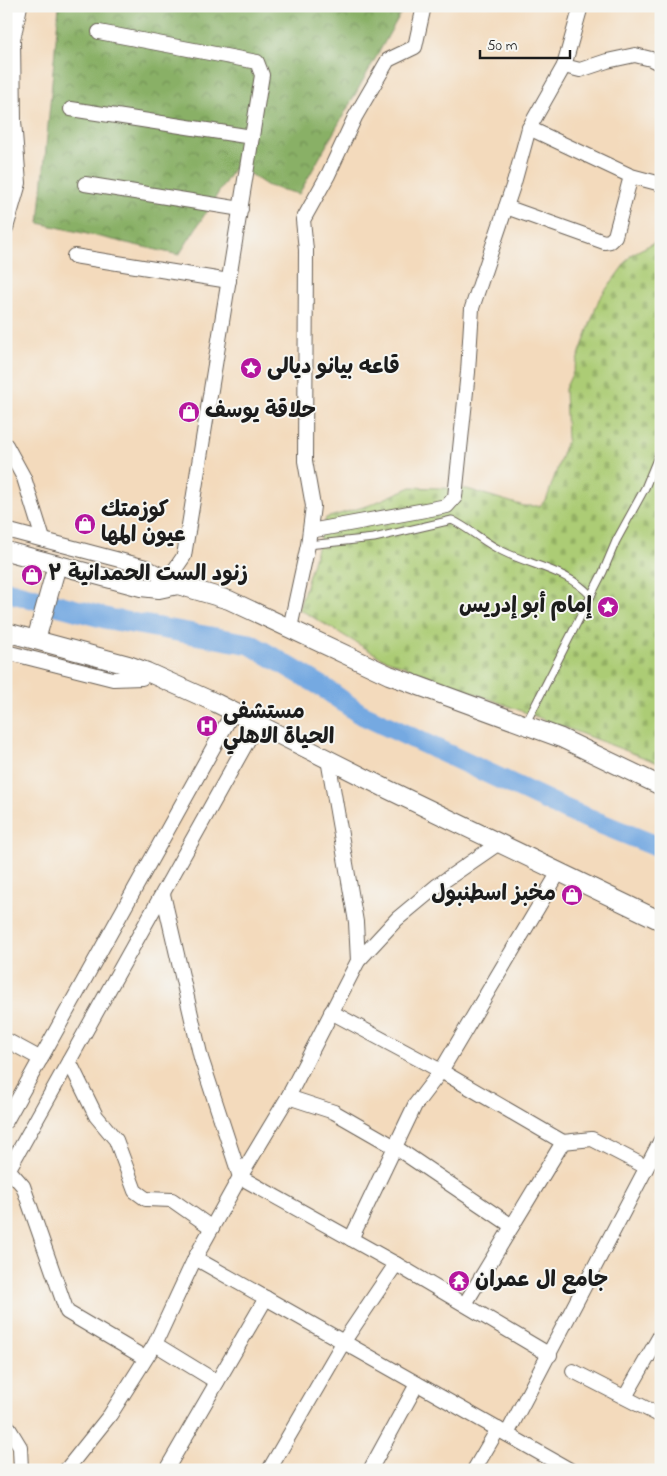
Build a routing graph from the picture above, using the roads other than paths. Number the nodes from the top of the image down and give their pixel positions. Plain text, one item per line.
1 (20, 6) edge
2 (424, 6) edge
3 (581, 6) edge
4 (99, 32) dead end
5 (9, 39) edge
6 (661, 64) edge
7 (564, 66) junction
8 (71, 109) dead end
9 (529, 128) junction
10 (252, 137) junction
11 (12, 154) edge
12 (631, 176) junction
13 (85, 184) dead end
14 (661, 184) edge
15 (506, 207) junction
16 (241, 209) junction
17 (7, 223) edge
18 (74, 256) dead end
19 (229, 281) junction
20 (6, 445) edge
21 (661, 449) edge
22 (6, 530) edge
23 (310, 530) junction
24 (43, 539) junction
25 (308, 545) junction
26 (6, 551) edge
27 (57, 565) junction
28 (174, 582) junction
29 (591, 596) junction
30 (290, 628) junction
31 (6, 632) edge
32 (36, 640) junction
33 (6, 652) edge
34 (148, 672) junction
35 (233, 712) junction
36 (257, 724) junction
37 (525, 725) junction
38 (328, 759) junction
39 (661, 786) edge
40 (499, 843) junction
41 (559, 872) junction
42 (163, 894) junction
43 (661, 921) edge
44 (358, 961) junction
45 (332, 1012) junction
46 (6, 1040) edge
47 (41, 1059) junction
48 (69, 1061) junction
49 (441, 1071) junction
50 (288, 1097) junction
51 (6, 1120) edge
52 (661, 1140) edge
53 (563, 1142) junction
54 (395, 1146) junction
55 (646, 1167) junction
56 (7, 1172) edge
57 (240, 1177) junction
58 (512, 1226) junction
59 (212, 1228) junction
60 (351, 1239) junction
61 (195, 1258) junction
62 (396, 1264) junction
63 (266, 1298) junction
64 (465, 1304) junction
65 (661, 1334) edge
66 (344, 1341) junction
67 (155, 1344) junction
68 (550, 1355) junction
69 (146, 1358) junction
70 (573, 1371) dead end
71 (217, 1382) junction
72 (418, 1384) junction
73 (625, 1397) junction
74 (661, 1416) edge
75 (6, 1424) edge
76 (503, 1432) junction
77 (21, 1470) edge
78 (66, 1470) edge
79 (166, 1470) edge
80 (269, 1470) edge
81 (370, 1470) edge
82 (474, 1470) edge
83 (570, 1470) edge

1 - 5 street
2 - 23 street
3 - 7 street
4 - 10 street
5 - 11 street
6 - 7 street
7 - 9 street
8 - 10 street
9 - 12 street
9 - 15 street
10 - 16 street
11 - 17 street
12 - 14 street
12 - 15 street
13 - 16 street
15 - 23 street
16 - 19 street
18 - 19 street
19 - 28 street
20 - 24 street
21 - 29 lane
22 - 24 street
23 - 25 street
24 - 28 street
25 - 29 lane
25 - 30 street
26 - 27 street
27 - 28 street
27 - 32 street
28 - 30 street
29 - 37 lane
30 - 37 street
31 - 32 street
32 - 34 street
33 - 34 street
34 - 35 street
35 - 36 street
35 - 47 street
36 - 38 street
36 - 42 street
37 - 39 street
38 - 40 street
38 - 44 street
40 - 41 street
40 - 44 street
41 - 43 street
41 - 49 street
42 - 48 street
42 - 57 street
44 - 45 street
45 - 49 street
45 - 50 street
46 - 47 street
47 - 51 street
48 - 56 street
48 - 59 street
49 - 53 street
49 - 54 street
50 - 54 street
50 - 57 street
52 - 55 street
53 - 55 street
53 - 58 street
54 - 58 street
54 - 60 street
55 - 68 street
56 - 69 street
57 - 59 street
57 - 60 street
58 - 64 street
59 - 61 street
60 - 62 street
61 - 63 street
61 - 67 street
62 - 64 street
62 - 66 street
63 - 66 street
63 - 71 street
64 - 68 street
65 - 73 street
66 - 72 street
66 - 80 street
67 - 69 street
67 - 71 street
68 - 76 street
69 - 78 street
70 - 73 street
71 - 79 street
72 - 76 street
72 - 81 street
73 - 74 street
75 - 77 street
76 - 82 street
76 - 83 street

